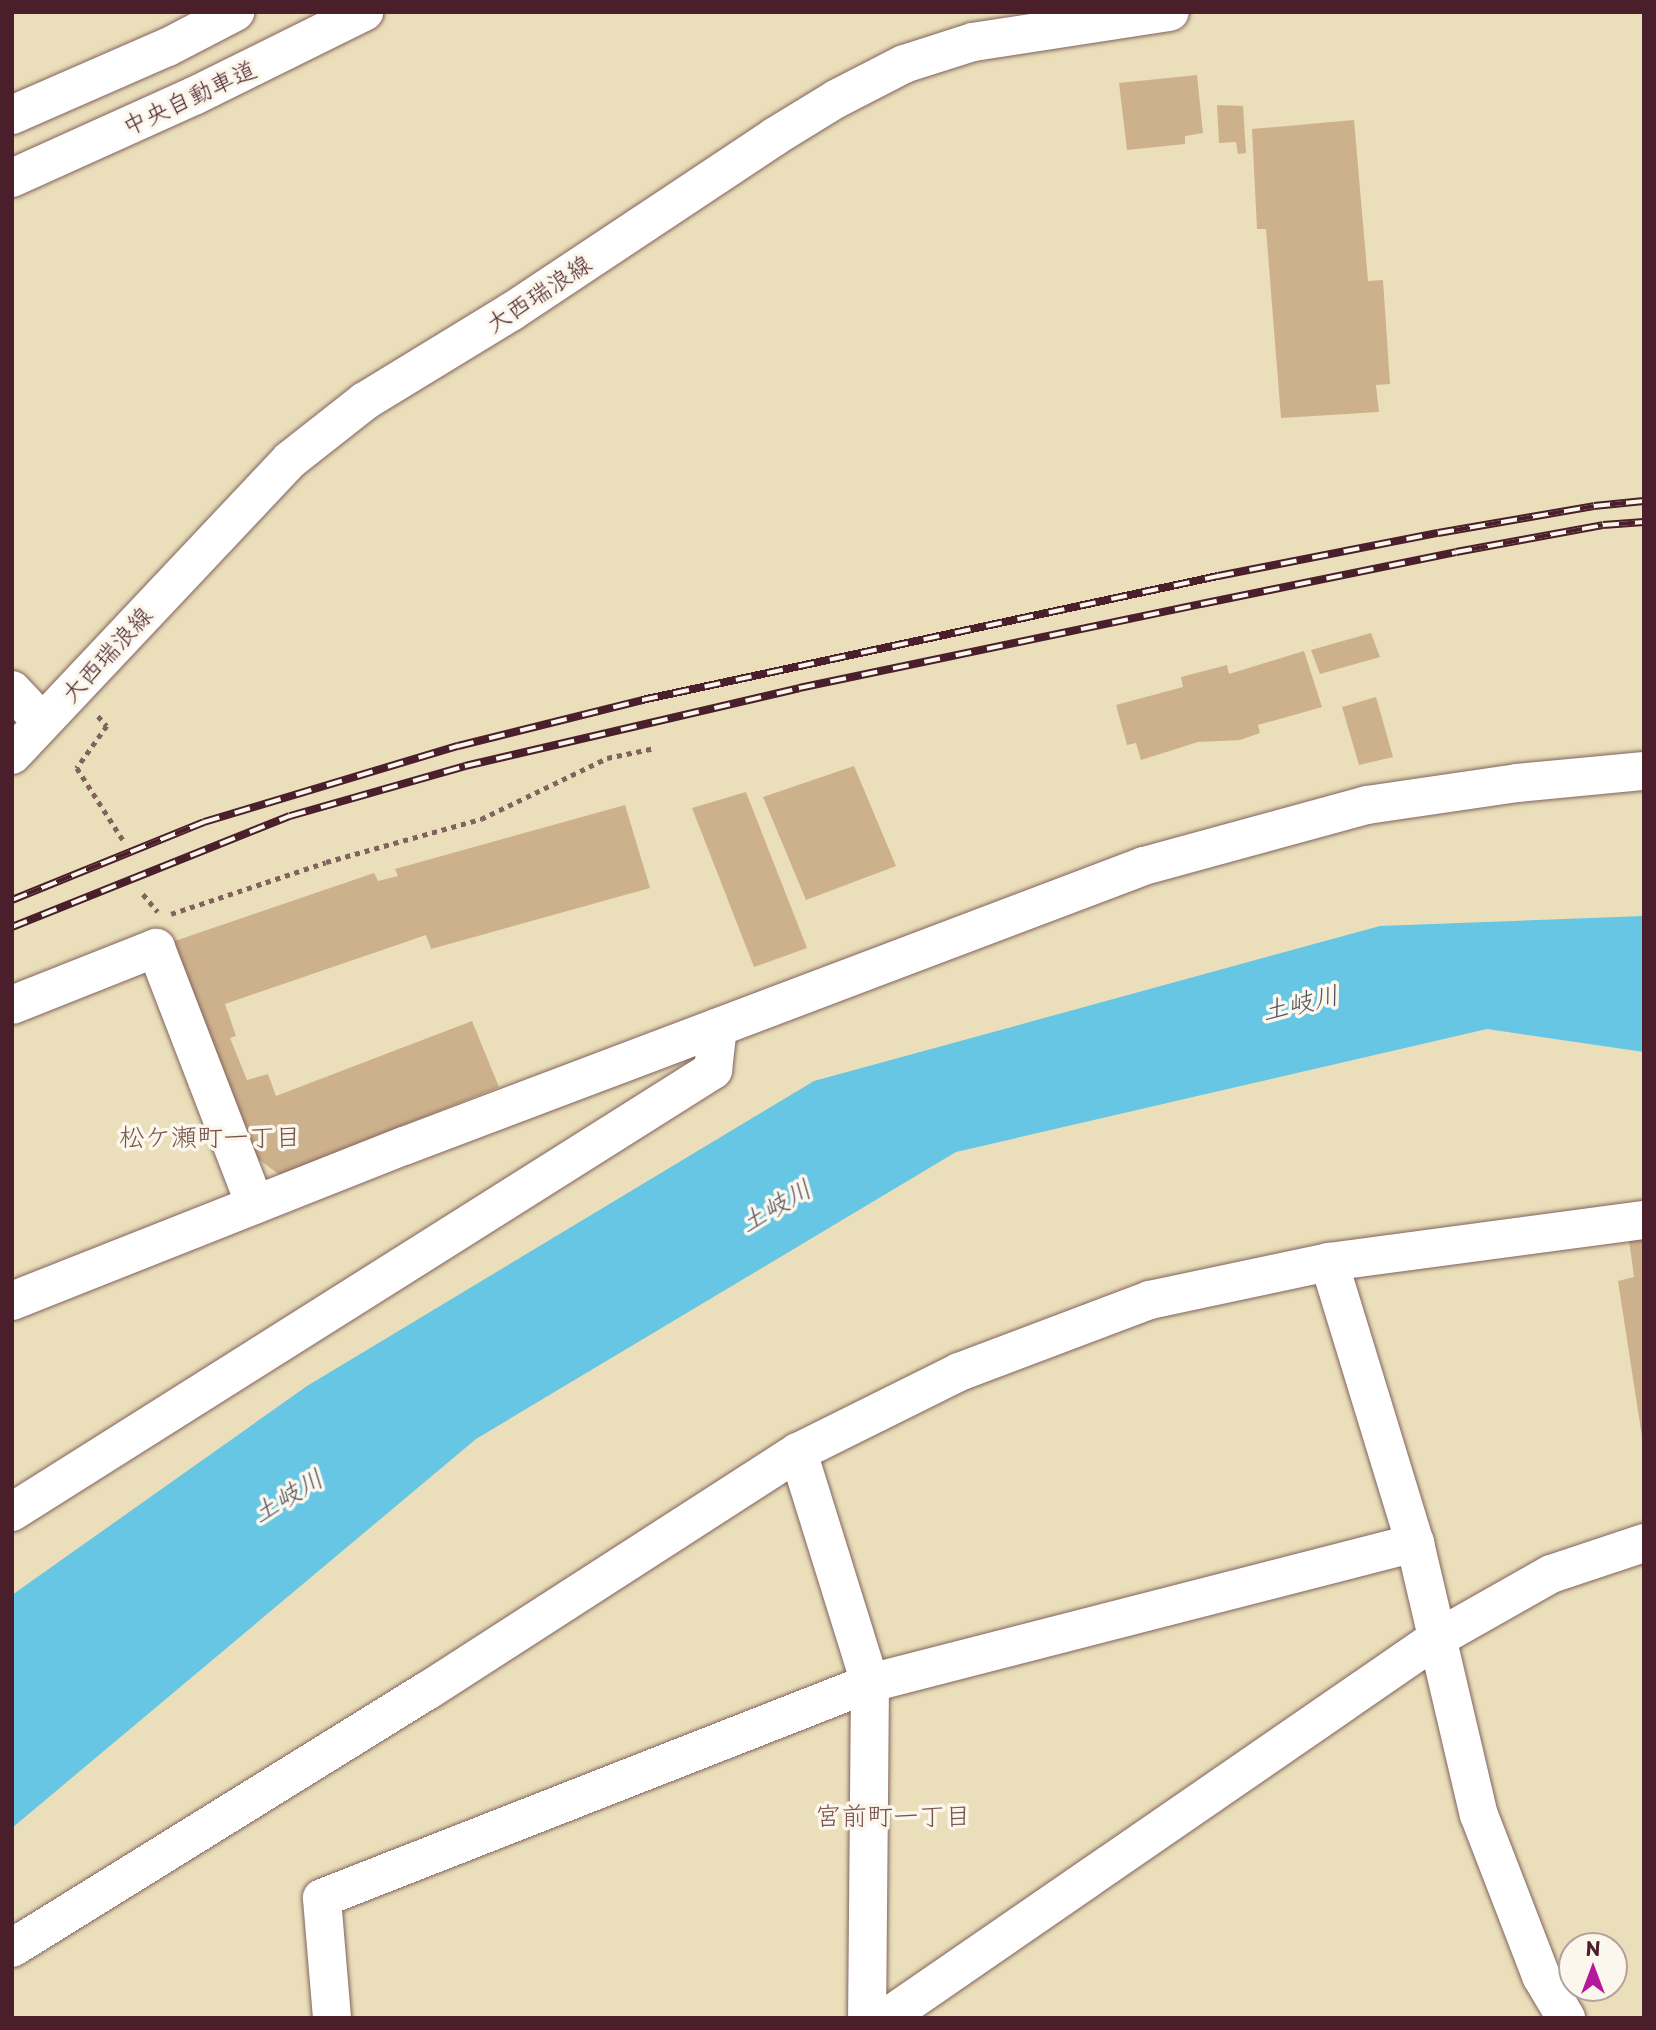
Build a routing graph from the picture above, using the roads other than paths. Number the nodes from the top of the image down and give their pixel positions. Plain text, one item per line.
1 (234, 12) edge
2 (365, 12) edge
3 (1170, 12) edge
4 (12, 115) edge
5 (12, 178) edge
6 (12, 690) edge
7 (42, 722) junction
8 (12, 754) edge
9 (1644, 771) edge
10 (12, 1006) edge
11 (718, 1027) junction
12 (255, 1205) junction
13 (1644, 1220) edge
14 (1329, 1262) junction
15 (12, 1301) edge
16 (798, 1452) junction
17 (12, 1511) edge
18 (1415, 1543) junction
19 (1644, 1543) edge
20 (1436, 1639) junction
21 (870, 1683) junction
22 (12, 1948) edge
23 (332, 2018) edge
24 (867, 2018) edge
25 (886, 2018) edge
26 (1566, 2018) edge

1 - 4 main road
2 - 5 main road, 中央自動車道
3 - 7 main road, 大西瑞浪線
6 - 7 main road
7 - 8 main road, 大西瑞浪線
9 - 11 main road
10 - 12 main road
11 - 12 main road
11 - 17 main road
12 - 15 main road
13 - 14 main road
14 - 16 main road
14 - 18 main road
16 - 21 main road
16 - 22 main road
18 - 20 main road
18 - 21 main road
19 - 20 main road
20 - 25 main road
20 - 26 main road
21 - 23 main road
21 - 24 main road

